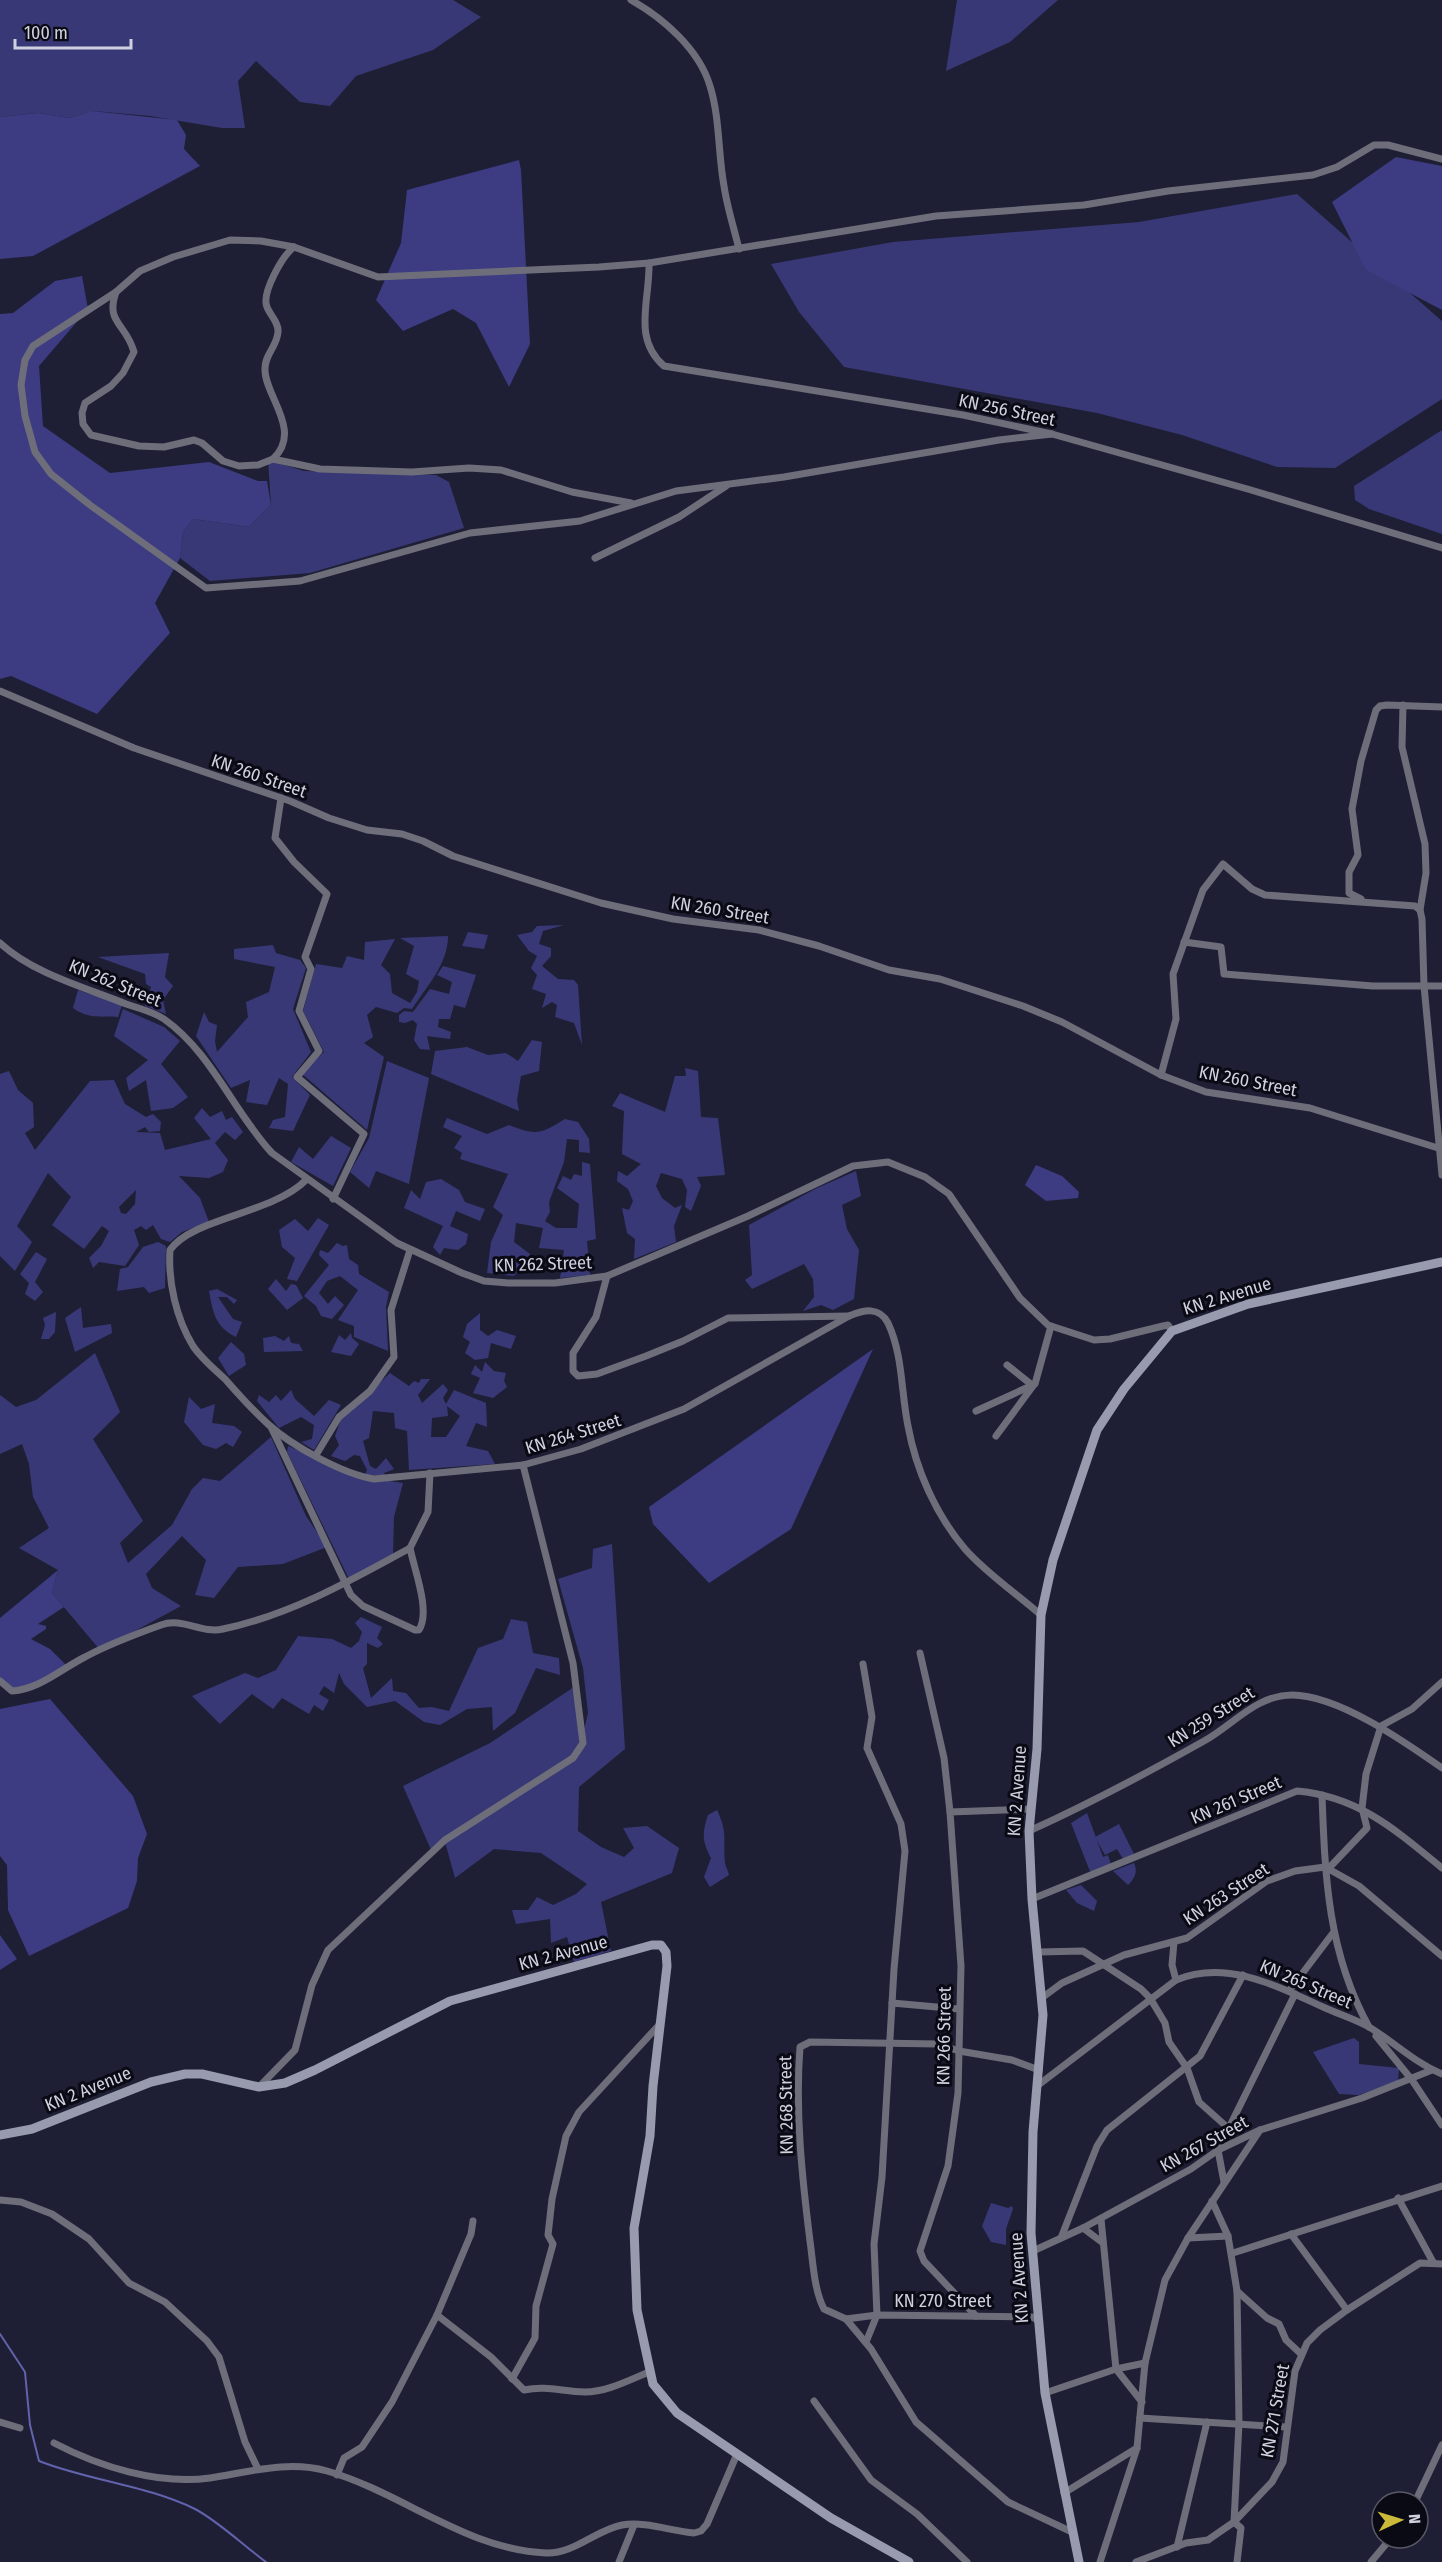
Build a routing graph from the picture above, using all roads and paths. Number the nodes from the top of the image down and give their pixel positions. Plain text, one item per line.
1 (630, 0) edge
2 (1442, 159) edge
3 (294, 247) junction
4 (739, 249) junction
5 (649, 263) junction
6 (116, 292) junction
7 (1052, 434) junction
8 (273, 459) junction
9 (729, 483) junction
10 (634, 504) junction
11 (1442, 548) edge
12 (595, 558) dead end
13 (0, 691) edge
14 (1402, 705) junction
15 (1442, 707) edge
16 (281, 798) junction
17 (1365, 902) junction
18 (1420, 910) junction
19 (1184, 942) junction
20 (0, 943) edge
21 (1424, 986) junction
22 (1442, 986) edge
23 (1161, 1075) junction
24 (1438, 1148) junction
25 (1442, 1175) edge
26 (306, 1180) junction
27 (333, 1199) junction
28 (410, 1250) junction
29 (1442, 1262) edge
30 (607, 1276) junction
31 (849, 1316) junction
32 (1052, 1326) junction
33 (1172, 1331) junction
34 (1007, 1365) dead end
35 (1033, 1384) junction
36 (976, 1411) dead end
37 (272, 1428) junction
38 (996, 1436) dead end
39 (316, 1455) junction
40 (523, 1465) junction
41 (430, 1473) junction
42 (410, 1548) junction
43 (345, 1584) junction
44 (1041, 1615) junction
45 (920, 1653) dead end
46 (863, 1664) dead end
47 (0, 1680) edge
48 (1442, 1682) edge
49 (1381, 1726) junction
50 (1442, 1768) edge
51 (1322, 1795) junction
52 (1362, 1808) junction
53 (1031, 1809) junction
54 (950, 1812) junction
55 (1029, 1831) junction
56 (1327, 1868) junction
57 (1442, 1868) edge
58 (1032, 1899) junction
59 (1332, 1932) junction
60 (1174, 1942) junction
61 (1039, 1952) junction
62 (1442, 1956) edge
63 (1105, 1965) junction
64 (1243, 1975) junction
65 (1176, 1980) junction
66 (1292, 1993) junction
67 (1043, 1997) junction
68 (1150, 1998) junction
69 (892, 2003) junction
70 (959, 2009) junction
71 (659, 2025) junction
72 (1368, 2027) junction
73 (889, 2044) junction
74 (958, 2051) junction
75 (1187, 2068) junction
76 (1039, 2070) junction
77 (1432, 2070) junction
78 (1442, 2074) edge
79 (1412, 2080) junction
80 (1037, 2086) junction
81 (259, 2087) junction
82 (1442, 2126) edge
83 (1227, 2127) junction
84 (1260, 2130) junction
85 (0, 2135) edge
86 (1218, 2150) junction
87 (1224, 2182) junction
88 (1442, 2186) edge
89 (1398, 2198) junction
90 (0, 2200) edge
91 (1212, 2201) junction
92 (1101, 2219) junction
93 (472, 2221) dead end
94 (1083, 2228) junction
95 (1291, 2234) junction
96 (1228, 2236) junction
97 (1060, 2238) junction
98 (1188, 2238) junction
99 (1103, 2243) junction
100 (1033, 2251) junction
101 (1233, 2253) junction
102 (1434, 2262) junction
103 (1442, 2264) edge
104 (1237, 2291) junction
105 (1347, 2310) junction
106 (437, 2315) junction
107 (877, 2316) junction
108 (975, 2316) junction
109 (846, 2319) junction
110 (1039, 2321) junction
111 (866, 2342) junction
112 (1301, 2354) junction
113 (1145, 2363) junction
114 (1116, 2369) junction
115 (649, 2372) junction
116 (512, 2379) junction
117 (1045, 2393) junction
118 (814, 2401) dead end
119 (1142, 2402) junction
120 (1140, 2418) junction
121 (0, 2422) edge
122 (1207, 2422) junction
123 (1239, 2423) junction
124 (1286, 2427) junction
125 (20, 2428) dead end
126 (54, 2443) dead end
127 (1442, 2445) edge
128 (1137, 2448) junction
129 (737, 2454) junction
130 (258, 2469) junction
131 (337, 2475) junction
132 (1421, 2490) edge
133 (1064, 2493) junction
134 (1234, 2522) junction
135 (634, 2524) junction
136 (1072, 2532) junction
137 (1177, 2547) junction
138 (1381, 2550) edge
139 (619, 2562) edge
140 (909, 2562) edge
141 (967, 2562) edge
142 (1079, 2562) edge
143 (1100, 2562) edge
144 (1136, 2562) edge
145 (1238, 2562) edge
146 (1371, 2562) edge

1 - 4 street
2 - 4 street
3 - 5 street
3 - 6 street
3 - 8 street
4 - 5 street
5 - 7 street, KN 256 Street
6 - 8 street
6 - 10 street
7 - 9 street
7 - 11 street, KN 256 Street
8 - 10 street
9 - 10 street
9 - 12 street
13 - 16 street, KN 260 Street
14 - 15 street
14 - 17 street
14 - 18 street
16 - 23 street, KN 260 Street
16 - 27 street
17 - 18 street
17 - 19 street
18 - 21 street
19 - 21 street
19 - 23 street
20 - 26 street, KN 262 Street
21 - 22 street
21 - 24 street
23 - 24 street, KN 260 Street
24 - 25 street
26 - 27 street, KN 262 Street
26 - 37 street, KN 264 Street
27 - 28 street, KN 262 Street
28 - 30 street, KN 262 Street
28 - 39 street
29 - 33 main road, KN 2 Avenue
30 - 31 street
30 - 32 street, KN 262 Street
31 - 40 street, KN 264 Street
31 - 44 street, KN 264 Street
32 - 33 street, KN 262 Street
32 - 35 street
33 - 44 main road, KN 2 Avenue
34 - 35 street
35 - 36 street
35 - 38 street
37 - 39 street, KN 264 Street
37 - 43 street
39 - 41 street, KN 264 Street
40 - 41 street, KN 264 Street
40 - 81 street
41 - 42 street
42 - 43 street
42 - 43 street
43 - 47 street
44 - 53 main road, KN 2 Avenue
45 - 54 street, KN 266 Street
46 - 69 street
48 - 49 street
49 - 50 street, KN 259 Street
49 - 52 street
49 - 55 street, KN 259 Street
51 - 52 street, KN 261 Street
51 - 56 street
51 - 58 street, KN 261 Street
52 - 56 street
52 - 57 street, KN 261 Street
53 - 54 street
53 - 55 main road, KN 2 Avenue
54 - 70 street, KN 266 Street
55 - 58 main road, KN 2 Avenue
56 - 59 street
56 - 60 street, KN 263 Street
56 - 62 street
58 - 61 main road, KN 2 Avenue
59 - 66 street
59 - 72 street
60 - 63 street, KN 263 Street
60 - 65 street
61 - 63 street
61 - 67 main road, KN 2 Avenue
63 - 67 street, KN 263 Street
63 - 68 street
64 - 65 street, KN 265 Street
64 - 66 street, KN 265 Street
64 - 75 street
65 - 68 street, KN 265 Street
66 - 72 street, KN 265 Street
66 - 83 street
67 - 76 main road, KN 2 Avenue
68 - 75 street
68 - 80 street, KN 265 Street
69 - 70 street
69 - 73 street
70 - 74 street, KN 266 Street
71 - 81 main road, KN 2 Avenue
71 - 115 main road, KN 2 Avenue
71 - 116 street
72 - 77 street, KN 265 Street
72 - 79 street
73 - 74 street, KN 268 Street
73 - 107 street
73 - 109 street, KN 268 Street
74 - 76 street, KN 268 Street
74 - 108 street, KN 266 Street
75 - 83 street
75 - 97 street
76 - 80 main road, KN 2 Avenue
77 - 78 street, KN 265 Street
77 - 79 street, KN 267 Street
79 - 82 street
79 - 84 street, KN 267 Street
80 - 100 main road, KN 2 Avenue
81 - 85 main road, KN 2 Avenue
83 - 86 street
84 - 86 street, KN 267 Street
84 - 87 street
86 - 87 street
86 - 92 street, KN 267 Street
87 - 91 street
88 - 89 street
89 - 95 street
89 - 102 street
90 - 130 street
91 - 96 street
91 - 98 street
92 - 94 street, KN 267 Street
92 - 99 street
93 - 106 street
94 - 97 street, KN 267 Street
94 - 99 street
95 - 101 street
95 - 105 street
96 - 98 street
96 - 101 street
97 - 100 street, KN 267 Street
98 - 113 street
99 - 114 street
100 - 110 main road, KN 2 Avenue
101 - 104 street
102 - 103 street
102 - 105 street, KN 271 Street
104 - 112 street
104 - 123 street
105 - 112 street, KN 271 Street
106 - 116 street
106 - 131 street
107 - 108 street, KN 270 Street
107 - 109 street, KN 270 Street
107 - 111 street
108 - 110 street, KN 270 Street
109 - 111 street
110 - 117 main road, KN 2 Avenue
111 - 136 street
112 - 124 street, KN 271 Street
113 - 114 street
113 - 119 street
114 - 117 street
114 - 119 street
115 - 116 street
115 - 129 main road, KN 2 Avenue
117 - 133 main road, KN 2 Avenue
118 - 141 street
119 - 120 street
120 - 122 street
120 - 128 street
121 - 125 street
122 - 123 street
122 - 137 street
123 - 124 street
123 - 134 street
124 - 134 street, KN 271 Street
126 - 130 street
127 - 132 street
128 - 133 street
128 - 143 street
129 - 135 street
129 - 140 main road, KN 2 Avenue
130 - 131 street
131 - 135 street
133 - 136 main road, KN 2 Avenue
134 - 137 street, KN 271 Street
134 - 145 street
135 - 139 street
136 - 142 main road, KN 2 Avenue
137 - 144 street, KN 271 Street
138 - 146 street

